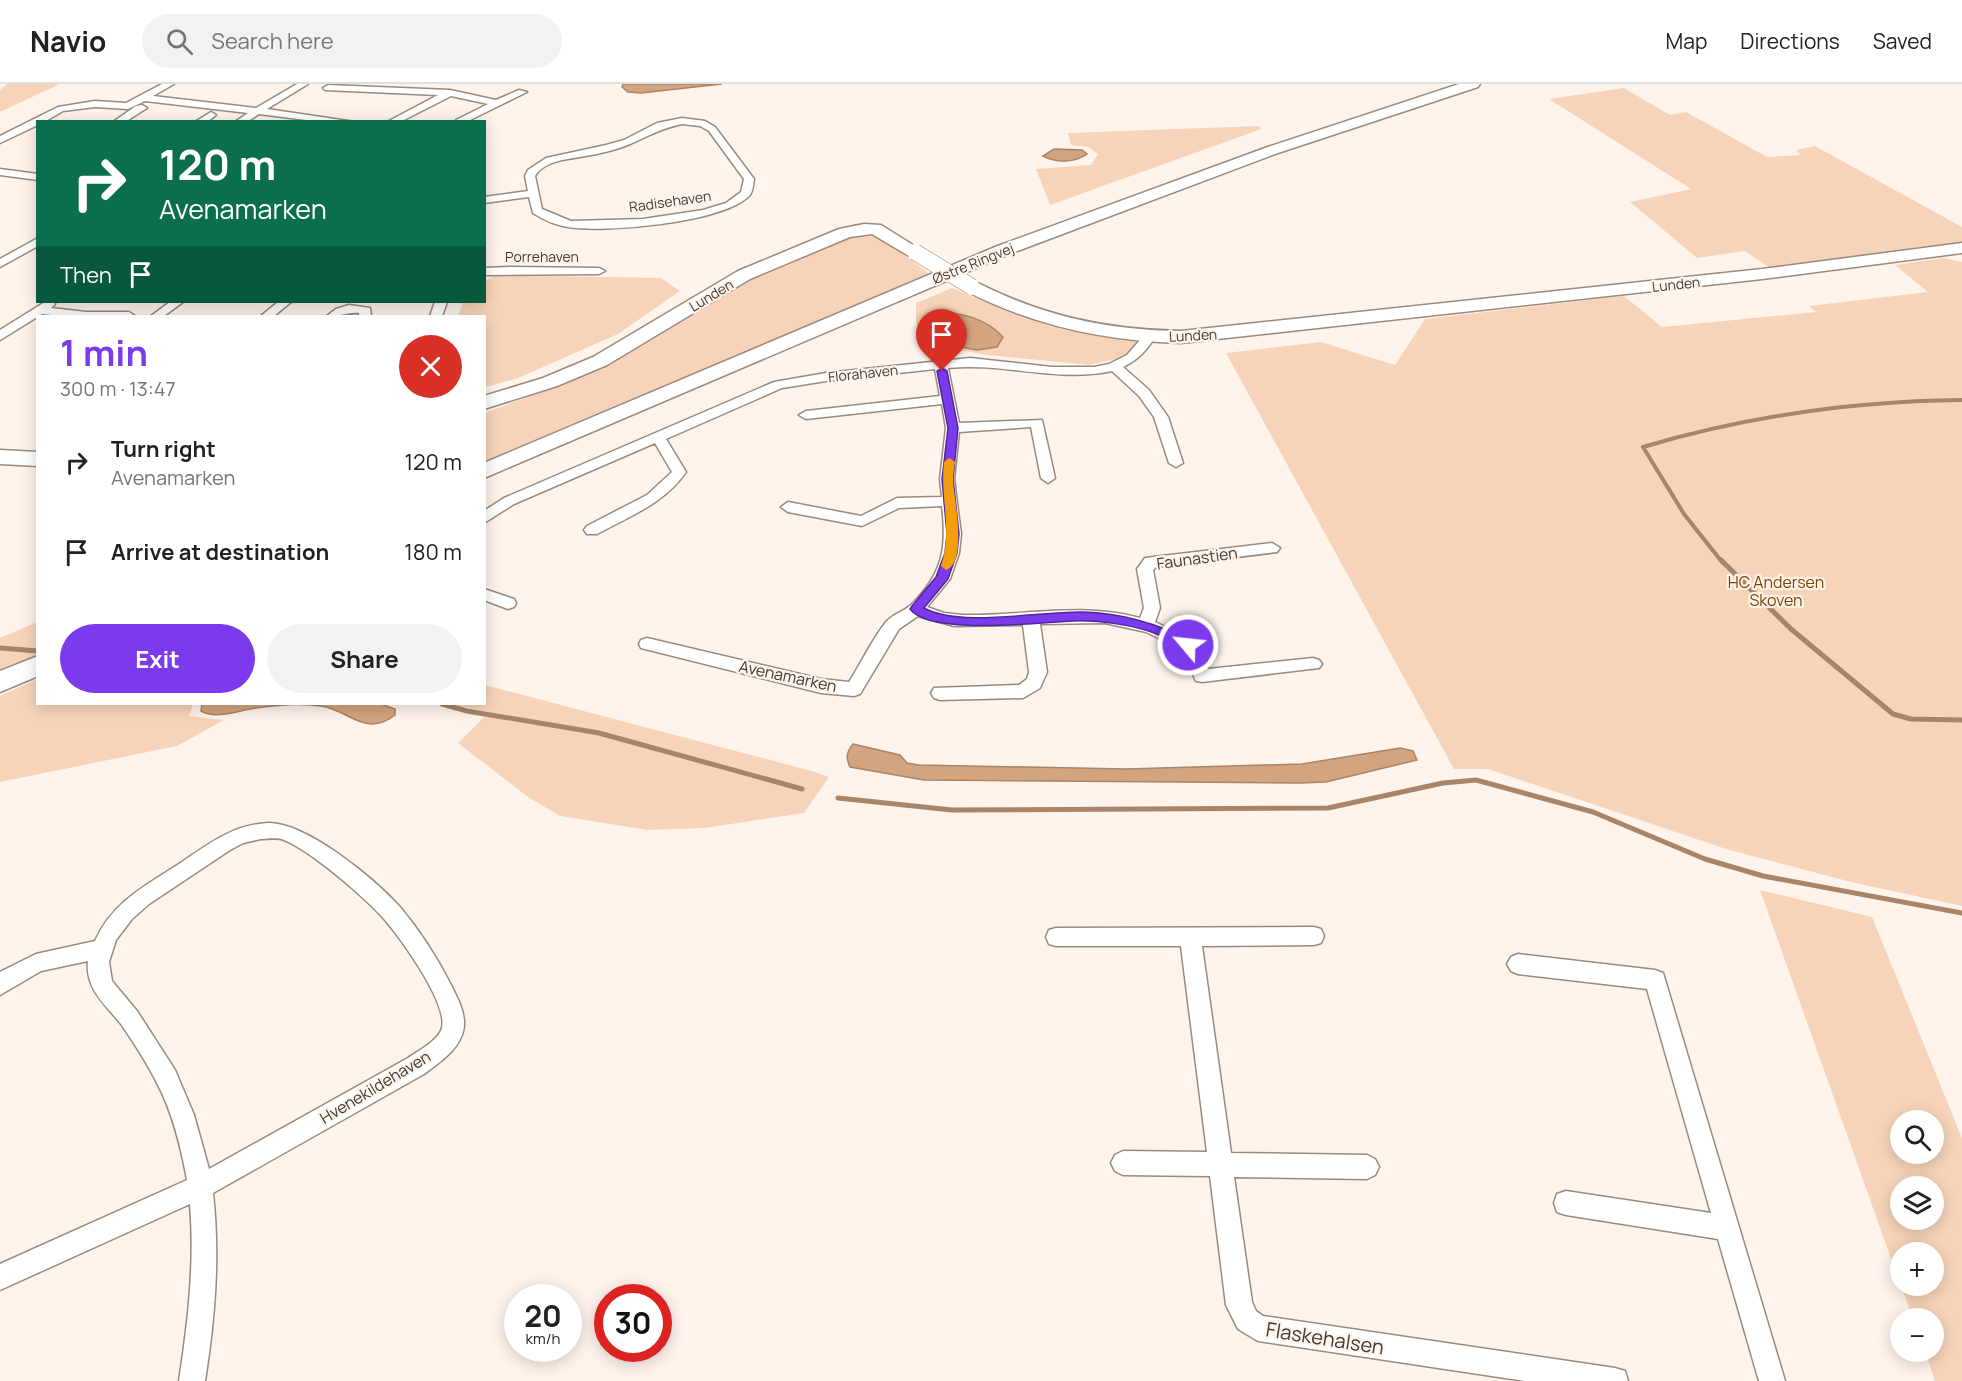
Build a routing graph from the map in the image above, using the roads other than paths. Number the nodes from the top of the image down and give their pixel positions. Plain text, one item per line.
1 (169, 84) edge
2 (303, 84) edge
3 (464, 84) edge
4 (1473, 84) edge
5 (328, 88) dead end
6 (522, 92) dead end
7 (449, 93) junction
8 (145, 98) junction
9 (496, 103) junction
10 (128, 106) junction
11 (257, 110) junction
12 (211, 115) dead end
13 (38, 120) edge
14 (121, 120) edge
15 (203, 120) edge
16 (242, 120) edge
17 (335, 120) edge
18 (394, 120) edge
19 (461, 120) edge
20 (36, 121) edge
21 (0, 140) edge
22 (36, 166) edge
23 (0, 172) edge
24 (20, 175) junction
25 (36, 177) edge
26 (533, 193) junction
27 (486, 200) edge
28 (36, 242) edge
29 (1962, 248) edge
30 (0, 264) edge
31 (599, 271) dead end
32 (486, 272) edge
33 (51, 303) edge
34 (116, 303) edge
35 (176, 303) edge
36 (284, 303) edge
37 (39, 310) junction
38 (78, 315) edge
39 (99, 315) edge
40 (158, 315) edge
41 (268, 315) edge
42 (334, 315) edge
43 (365, 315) edge
44 (0, 336) edge
45 (1150, 336) junction
46 (941, 365) junction
47 (1114, 366) junction
48 (949, 399) junction
49 (486, 402) edge
50 (806, 415) dead end
51 (953, 428) junction
52 (658, 438) junction
53 (0, 457) edge
54 (36, 459) edge
55 (1176, 463) dead end
56 (486, 470) edge
57 (1048, 478) dead end
58 (949, 501) junction
59 (788, 507) dead end
60 (486, 517) edge
61 (592, 530) dead end
62 (1272, 548) dead end
63 (486, 595) edge
64 (508, 603) dead end
65 (916, 609) junction
66 (1031, 620) junction
67 (1145, 626) junction
68 (647, 644) dead end
69 (1313, 664) dead end
70 (36, 666) edge
71 (0, 681) edge
72 (940, 693) dead end
73 (1190, 936) junction
74 (1314, 936) dead end
75 (1056, 937) dead end
76 (100, 949) junction
77 (1518, 964) dead end
78 (0, 986) edge
79 (1123, 1163) dead end
80 (1220, 1165) junction
81 (1367, 1167) dead end
82 (202, 1186) junction
83 (1566, 1203) dead end
84 (1728, 1228) junction
85 (0, 1277) edge
86 (1527, 1375) edge
87 (192, 1381) edge
88 (1615, 1381) edge
89 (1772, 1381) edge

1 - 8 street
2 - 11 street
3 - 7 street
4 - 56 street, Østre Ringvej
5 - 7 street
6 - 9 street
7 - 9 street
7 - 18 street
8 - 10 street
8 - 11 street
9 - 19 street
10 - 13 street
10 - 14 street
11 - 16 street
11 - 17 street
12 - 15 street
20 - 21 street
22 - 24 street
23 - 24 street
24 - 25 street
26 - 26 street, Radisehaven
26 - 27 street
28 - 30 street
29 - 45 street, Lunden
31 - 32 street, Porrehaven
33 - 37 street
34 - 39 street
35 - 40 street
36 - 41 street
37 - 38 street
37 - 44 street
42 - 43 street
45 - 47 street, Florahaven
45 - 49 street, Lunden, bridge
46 - 47 street, Florahaven
46 - 48 street, Avenamarken
46 - 52 street, Florahaven
47 - 55 street
48 - 50 street
48 - 51 street, Avenamarken
51 - 57 street
51 - 58 street, Avenamarken
52 - 60 street, Florahaven
52 - 61 street
53 - 54 street
58 - 59 street
58 - 65 street, Avenamarken
62 - 67 street, Faunastien
63 - 64 street
65 - 66 street
65 - 68 street, Avenamarken
66 - 67 street
66 - 72 street
67 - 69 street
70 - 71 street
73 - 74 street
73 - 75 street
73 - 80 street, Flaskehalsen
76 - 78 street
76 - 82 street
76 - 82 street, Hvenekildehaven
77 - 84 street
79 - 80 street
80 - 81 street
80 - 86 street, Flaskehalsen
82 - 85 street, Hvenekildehaven
82 - 87 street
83 - 84 street
84 - 89 street
86 - 88 street, Flaskehalsen

